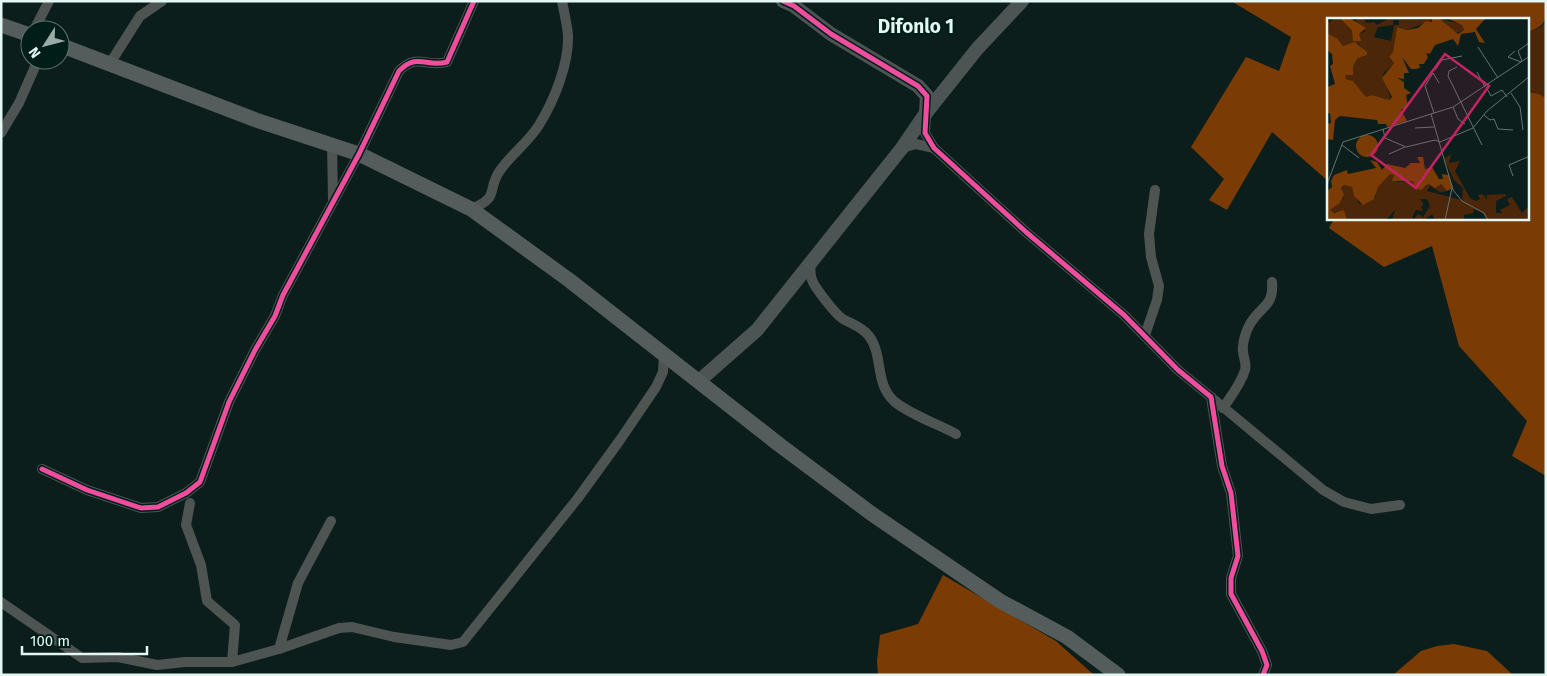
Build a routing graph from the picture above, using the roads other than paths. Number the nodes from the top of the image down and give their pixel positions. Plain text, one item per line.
1 (49, 1) edge
2 (162, 1) edge
3 (474, 1) edge
4 (562, 1) edge
5 (783, 1) edge
6 (1022, 1) edge
7 (39, 20) edge
8 (1, 26) edge
9 (20, 32) edge
10 (70, 50) edge
11 (109, 64) junction
12 (34, 70) edge
13 (926, 113) junction
14 (1, 133) edge
15 (332, 144) junction
16 (902, 148) junction
17 (934, 148) junction
18 (359, 154) junction
19 (1155, 190) dead end
20 (332, 202) junction
21 (471, 209) junction
22 (811, 262) junction
23 (1272, 282) dead end
24 (1145, 335) junction
25 (664, 355) junction
26 (699, 380) junction
27 (1211, 397) junction
28 (1223, 408) junction
29 (956, 434) dead end
30 (42, 469) dead end
31 (190, 503) dead end
32 (1400, 505) dead end
33 (331, 521) dead end
34 (1, 602) edge
35 (279, 649) junction
36 (232, 662) junction
37 (1118, 675) edge
38 (1264, 675) edge

1 - 7 street
2 - 11 street
3 - 18 street
4 - 21 street
5 - 13 street
6 - 13 street
8 - 9 main road
10 - 11 main road
11 - 15 main road
12 - 14 street
13 - 16 street
13 - 17 street
15 - 18 main road
15 - 20 street
16 - 17 street
16 - 22 street
17 - 24 street
18 - 20 street
18 - 21 main road
19 - 24 street
20 - 30 street
21 - 25 main road
22 - 26 street
22 - 29 street
23 - 28 street
24 - 27 street
25 - 26 main road
25 - 35 street
26 - 37 main road
27 - 28 street
27 - 38 street
28 - 32 street
31 - 36 street
33 - 35 street
34 - 36 street
35 - 36 street

